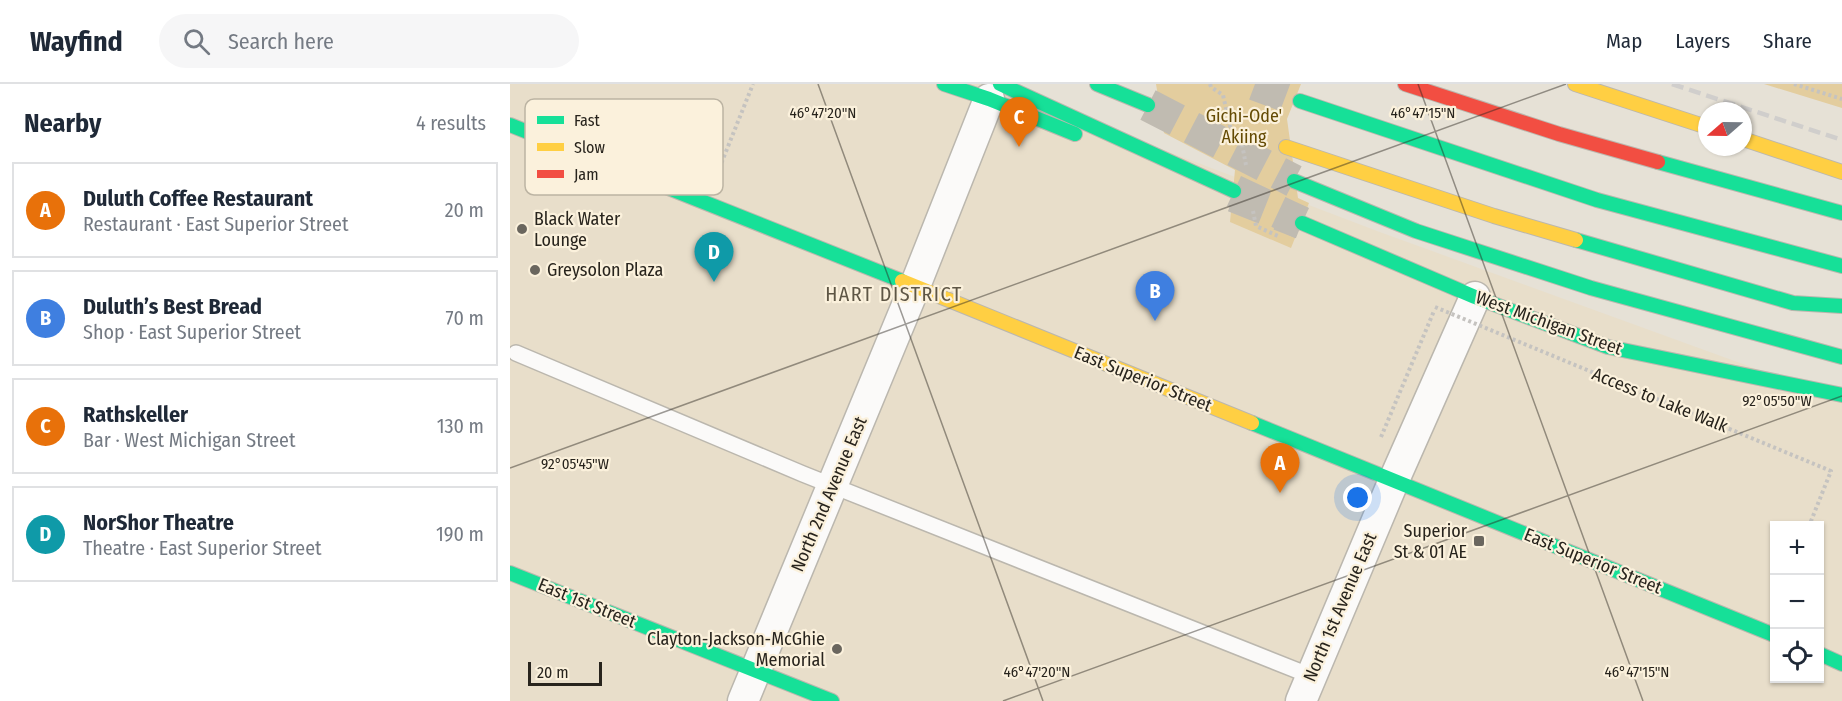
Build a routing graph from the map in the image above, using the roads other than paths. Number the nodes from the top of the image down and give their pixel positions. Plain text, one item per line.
1 (944, 84) edge
2 (1097, 84) edge
3 (1405, 84) edge
4 (1575, 84) edge
5 (994, 92) edge
6 (1300, 101) tunnel mouth
7 (1148, 105) tunnel mouth
8 (510, 125) edge
9 (1698, 125) edge
10 (525, 131) edge
11 (1752, 142) edge
12 (1286, 147) dead end
13 (1842, 172) edge
14 (1294, 181) tunnel mouth
15 (686, 195) edge
16 (1842, 213) edge
17 (1302, 222) dead end
18 (1842, 266) edge
19 (915, 286) junction
20 (1475, 297) junction
21 (1792, 303) junction
22 (1842, 306) edge
23 (1842, 320) edge
24 (516, 353) dead end
25 (1842, 357) edge
26 (1842, 396) edge
27 (1394, 480) junction
28 (833, 485) junction
29 (510, 573) edge
30 (1770, 633) edge
31 (1824, 656) edge
32 (1842, 664) edge
33 (756, 671) junction
34 (1306, 689) edge
35 (743, 701) edge
36 (832, 701) edge

1 - 5 main road
2 - 7 main road
3 - 16 main road
4 - 9 main road
5 - 5 main road
5 - 19 street, North 2nd Avenue East
6 - 18 main road
8 - 10 main road, East Superior Street
11 - 13 main road
12 - 21 main road
14 - 25 main road
15 - 19 main road, East Superior Street
17 - 20 main road, West Michigan Street
19 - 27 main road, East Superior Street
19 - 28 street, North 2nd Avenue East
20 - 26 main road, West Michigan Street
20 - 27 street, North 1st Avenue East
21 - 22 main road
21 - 23 main road
24 - 28 lane
27 - 30 main road, East Superior Street
27 - 34 street, North 1st Avenue East
28 - 33 street, North 2nd Avenue East
28 - 34 lane
29 - 33 main road, East 1st Street
31 - 32 main road
33 - 35 street, North 2nd Avenue East
33 - 36 main road, East 1st Street

